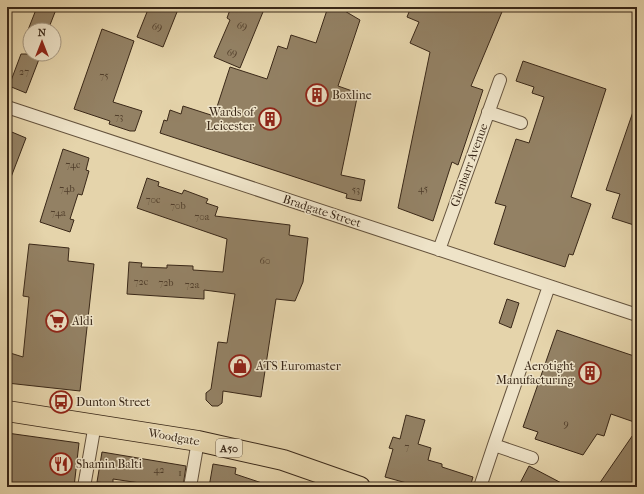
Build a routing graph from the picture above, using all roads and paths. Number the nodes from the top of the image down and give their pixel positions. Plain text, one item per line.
1 (500, 80) dead end
2 (7, 107) edge
3 (488, 112) junction
4 (521, 123) dead end
5 (439, 250) junction
6 (549, 286) junction
7 (637, 315) edge
8 (7, 411) edge
9 (95, 424) junction
10 (198, 441) junction
11 (494, 445) junction
12 (532, 458) dead end
13 (84, 487) edge
14 (190, 487) edge
15 (360, 487) edge
16 (480, 487) edge

1 - 3 street, Glenbarr Avenue
2 - 5 street, Bradgate Street
3 - 4 street
3 - 5 street, Glenbarr Avenue
5 - 6 street, Bradgate Street
6 - 7 street, Bradgate Street
6 - 11 street
8 - 9 main road, Woodgate / A50
9 - 10 main road, Woodgate / A50
9 - 13 street
10 - 14 street
10 - 15 main road, Woodgate / A50
11 - 12 street
11 - 16 street

